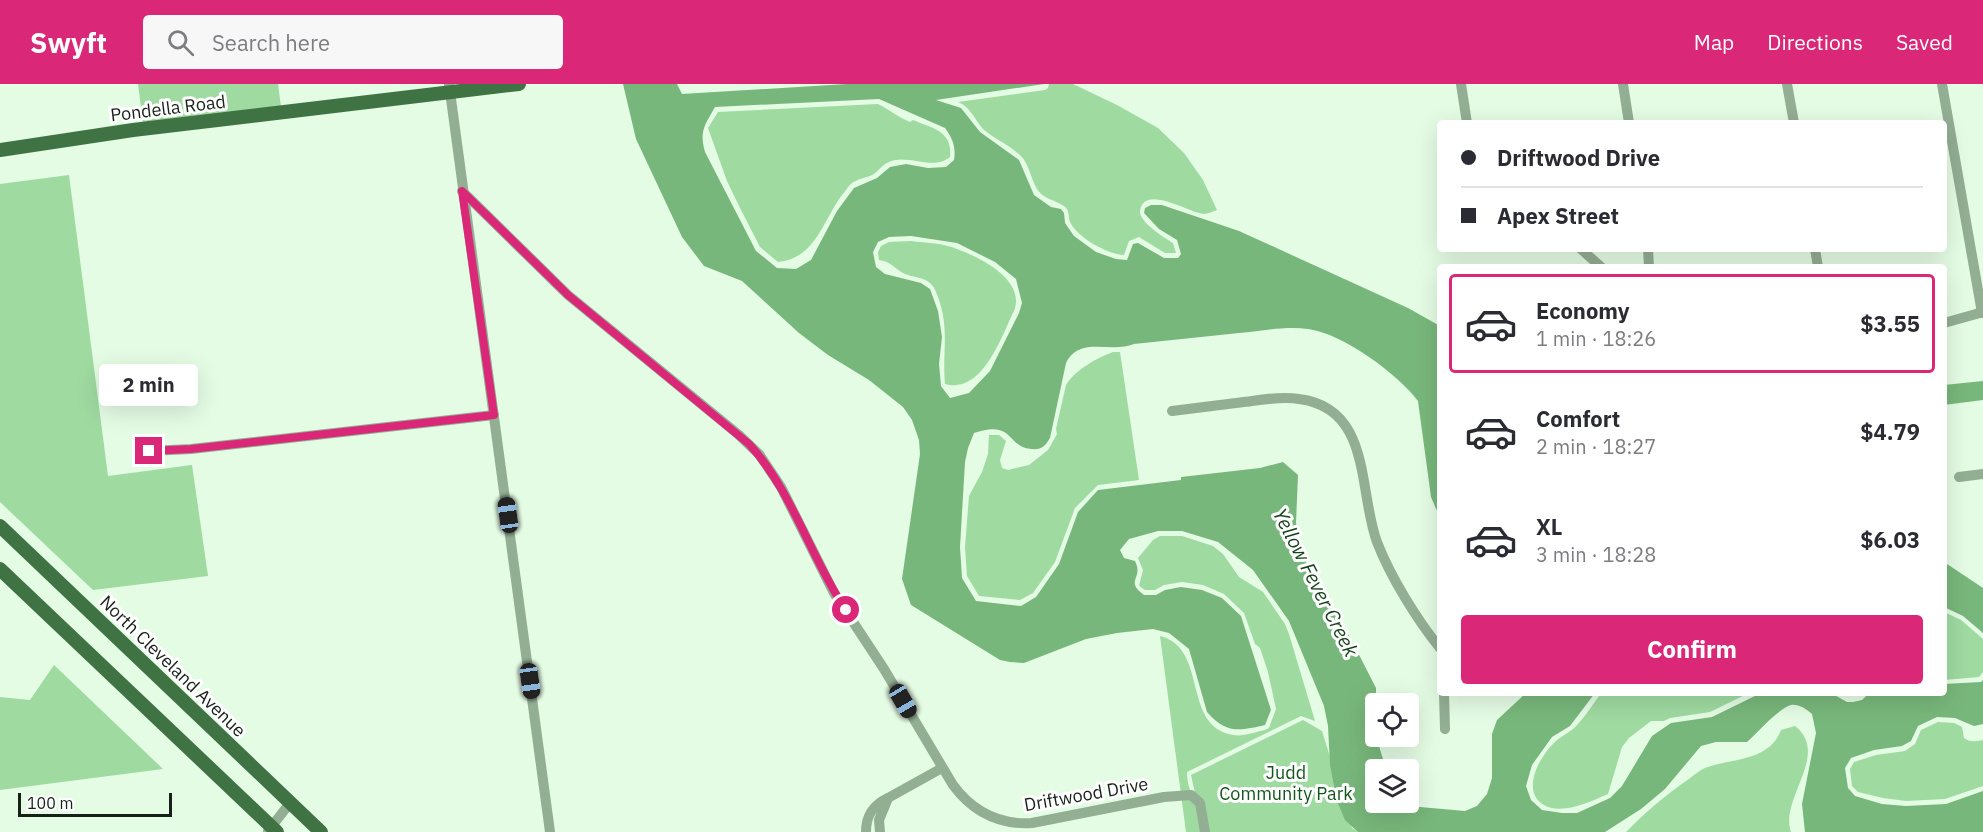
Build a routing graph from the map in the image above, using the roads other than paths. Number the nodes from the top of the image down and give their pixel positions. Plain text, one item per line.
1 (519, 84) edge
2 (1461, 84) edge
3 (1623, 84) edge
4 (1787, 84) edge
5 (1942, 84) edge
6 (449, 88) edge
7 (1467, 120) edge
8 (1629, 120) edge
9 (1793, 120) edge
10 (0, 150) edge
11 (462, 191) junction
12 (1584, 252) edge
13 (1598, 264) edge
14 (1983, 313) edge
15 (1947, 322) edge
16 (1172, 411) dead end
17 (494, 415) junction
18 (149, 451) dead end
19 (1983, 474) edge
20 (1959, 477) dead end
21 (0, 526) edge
22 (0, 569) edge
23 (1437, 644) edge
24 (1444, 696) edge
25 (1445, 729) dead end
26 (942, 768) junction
27 (888, 798) junction
28 (290, 803) junction
29 (1035, 828) edge
30 (272, 830) edge
31 (321, 832) edge
32 (550, 832) edge
33 (866, 832) edge
34 (880, 832) edge
35 (1205, 832) edge

1 - 6 main road, Pondella Road
2 - 7 street
3 - 8 street
4 - 9 street
5 - 14 street
6 - 10 main road, Pondella Road
6 - 11 street
11 - 17 street
11 - 26 street, Driftwood Drive
12 - 13 street
14 - 15 street
16 - 23 street
17 - 18 street
17 - 32 street
19 - 20 street
21 - 28 main road, North Cleveland Avenue
22 - 30 main road
24 - 25 street
26 - 27 street
26 - 29 street, Driftwood Drive
27 - 33 street
27 - 34 street
28 - 30 street
28 - 31 main road, North Cleveland Avenue
29 - 35 street, Driftwood Drive

